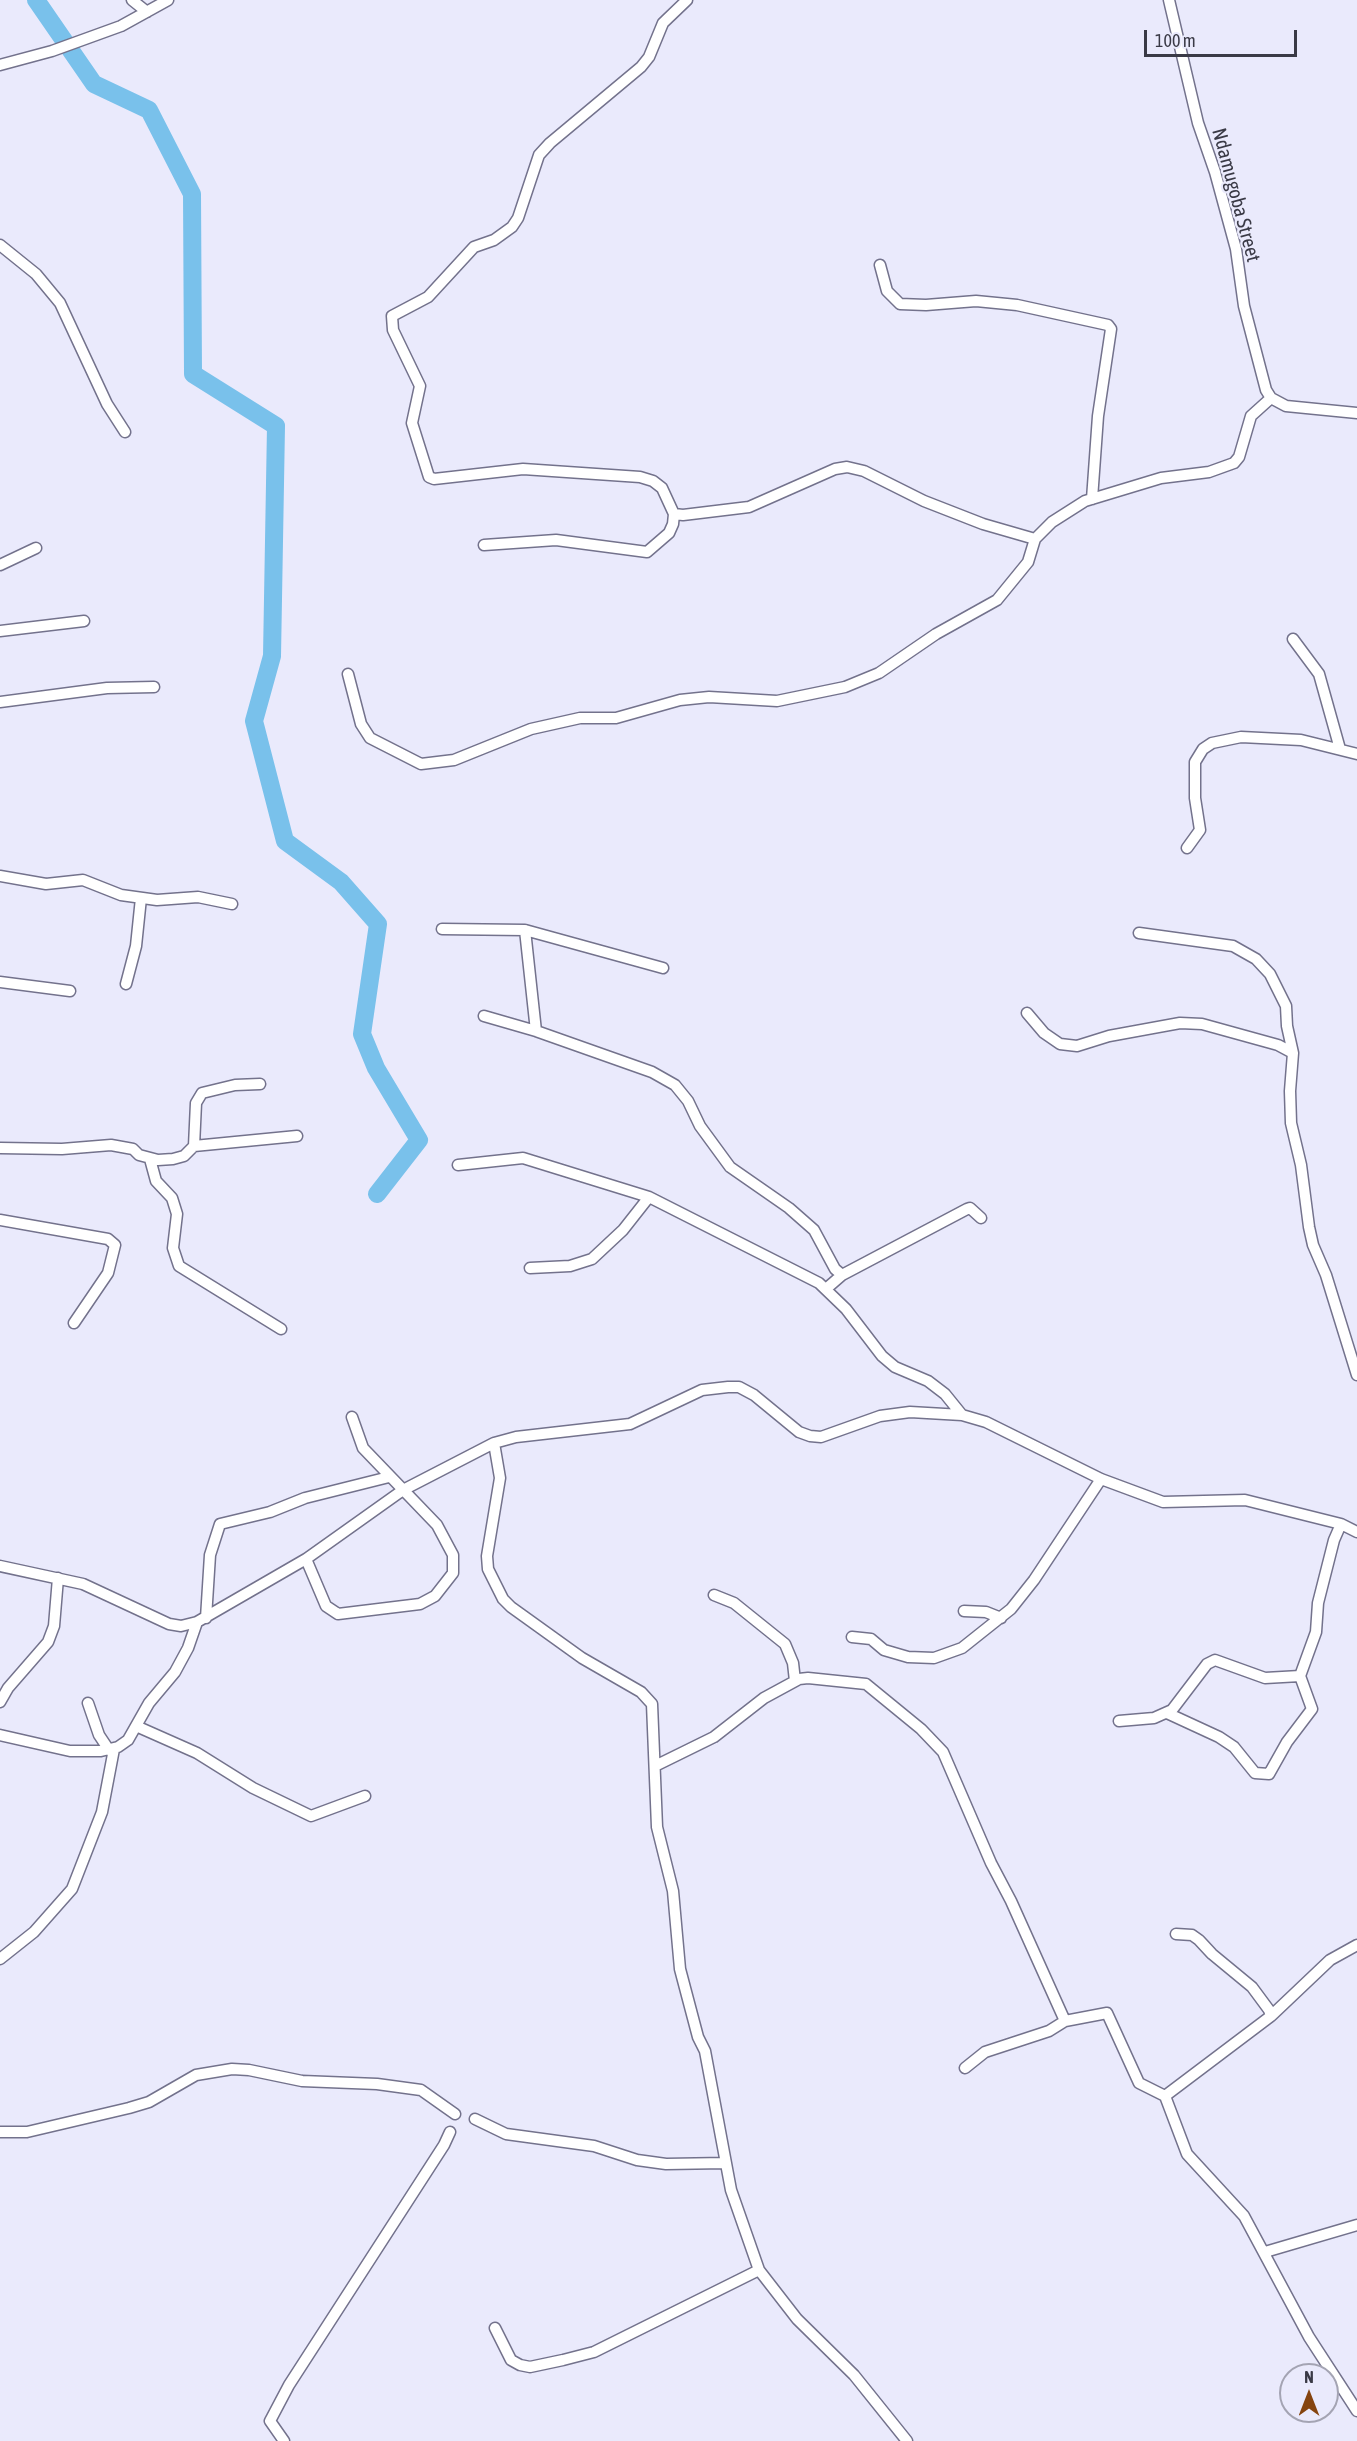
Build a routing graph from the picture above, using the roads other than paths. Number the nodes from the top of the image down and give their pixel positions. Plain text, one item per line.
1 (132, 0) edge
2 (168, 0) edge
3 (687, 0) edge
4 (1169, 0) edge
5 (147, 12) junction
6 (0, 65) edge
7 (0, 245) edge
8 (880, 265) dead end
9 (1271, 398) junction
10 (1357, 413) edge
11 (125, 432) dead end
12 (1092, 499) junction
13 (674, 514) junction
14 (1035, 538) junction
15 (484, 545) dead end
16 (36, 548) dead end
17 (0, 565) edge
18 (84, 621) dead end
19 (0, 632) edge
20 (1293, 639) dead end
21 (348, 674) dead end
22 (154, 687) dead end
23 (0, 702) edge
24 (1340, 749) junction
25 (1357, 754) edge
26 (1187, 848) dead end
27 (0, 876) edge
28 (141, 898) junction
29 (232, 904) dead end
30 (442, 929) dead end
31 (525, 930) junction
32 (1139, 933) dead end
33 (663, 968) dead end
34 (0, 981) edge
35 (126, 984) dead end
36 (70, 991) dead end
37 (1027, 1012) dead end
38 (484, 1016) dead end
39 (536, 1031) junction
40 (1293, 1053) junction
41 (260, 1084) dead end
42 (297, 1136) dead end
43 (194, 1146) junction
44 (0, 1148) edge
45 (150, 1159) junction
46 (458, 1165) dead end
47 (649, 1197) junction
48 (981, 1218) dead end
49 (0, 1220) edge
50 (530, 1268) dead end
51 (842, 1275) junction
52 (827, 1288) junction
53 (74, 1323) dead end
54 (281, 1329) dead end
55 (1357, 1376) edge
56 (962, 1415) junction
57 (352, 1417) dead end
58 (494, 1443) junction
59 (389, 1477) junction
60 (1101, 1479) junction
61 (403, 1490) junction
62 (1341, 1524) junction
63 (1357, 1532) edge
64 (306, 1559) junction
65 (0, 1566) edge
66 (58, 1578) junction
67 (714, 1594) dead end
68 (964, 1611) dead end
69 (1001, 1618) junction
70 (201, 1620) junction
71 (852, 1637) dead end
72 (1300, 1676) junction
73 (795, 1681) junction
74 (0, 1702) edge
75 (88, 1703) dead end
76 (1167, 1713) junction
77 (1119, 1721) dead end
78 (136, 1726) junction
79 (0, 1735) edge
80 (111, 1749) junction
81 (655, 1766) junction
82 (365, 1796) dead end
83 (1176, 1934) dead end
84 (1357, 1946) edge
85 (0, 1959) edge
86 (1271, 2016) junction
87 (1065, 2022) junction
88 (964, 2068) dead end
89 (1165, 2096) junction
90 (455, 2114) dead end
91 (475, 2119) dead end
92 (0, 2132) edge
93 (450, 2132) dead end
94 (725, 2163) junction
95 (1357, 2225) edge
96 (1265, 2252) junction
97 (759, 2270) junction
98 (495, 2328) dead end
99 (1357, 2411) edge
100 (284, 2441) edge
101 (908, 2441) edge

1 - 5 street
2 - 5 street
3 - 13 street
4 - 9 street, Ndamugoba Street
5 - 6 street
7 - 11 street
8 - 12 street
9 - 10 street
9 - 12 street
12 - 14 street
13 - 14 street
13 - 15 street
14 - 21 street
16 - 17 street
18 - 19 street
20 - 24 street
22 - 23 street
24 - 25 street
24 - 26 street
27 - 28 street
28 - 29 street
28 - 35 street
30 - 31 street
31 - 33 street
31 - 39 street
32 - 40 street
34 - 36 street
37 - 40 street
38 - 39 street
39 - 51 street
40 - 55 street
41 - 43 street
42 - 43 street
43 - 45 street
44 - 45 street
45 - 54 street
46 - 47 street
47 - 50 street
47 - 52 street
48 - 51 street
49 - 53 street
51 - 52 street
52 - 56 street
56 - 58 street
56 - 60 street
57 - 59 street
58 - 61 street
58 - 81 street
59 - 61 street
59 - 70 street
60 - 62 street
60 - 69 street
61 - 64 street
61 - 64 street
62 - 63 street
62 - 72 street
64 - 70 street
65 - 66 street
66 - 70 street
66 - 74 street
67 - 73 street
68 - 69 street
69 - 71 street
70 - 78 street
72 - 76 street
72 - 76 street
73 - 81 street
73 - 87 street
75 - 80 street
76 - 77 street
78 - 80 street
78 - 82 street
79 - 80 street
80 - 85 street
81 - 94 street
83 - 86 street
84 - 86 street
86 - 89 street
87 - 88 street
87 - 89 street
89 - 96 street
90 - 92 street
91 - 94 street
93 - 100 street
94 - 97 street
95 - 96 street
96 - 99 street
97 - 98 street
97 - 101 street

